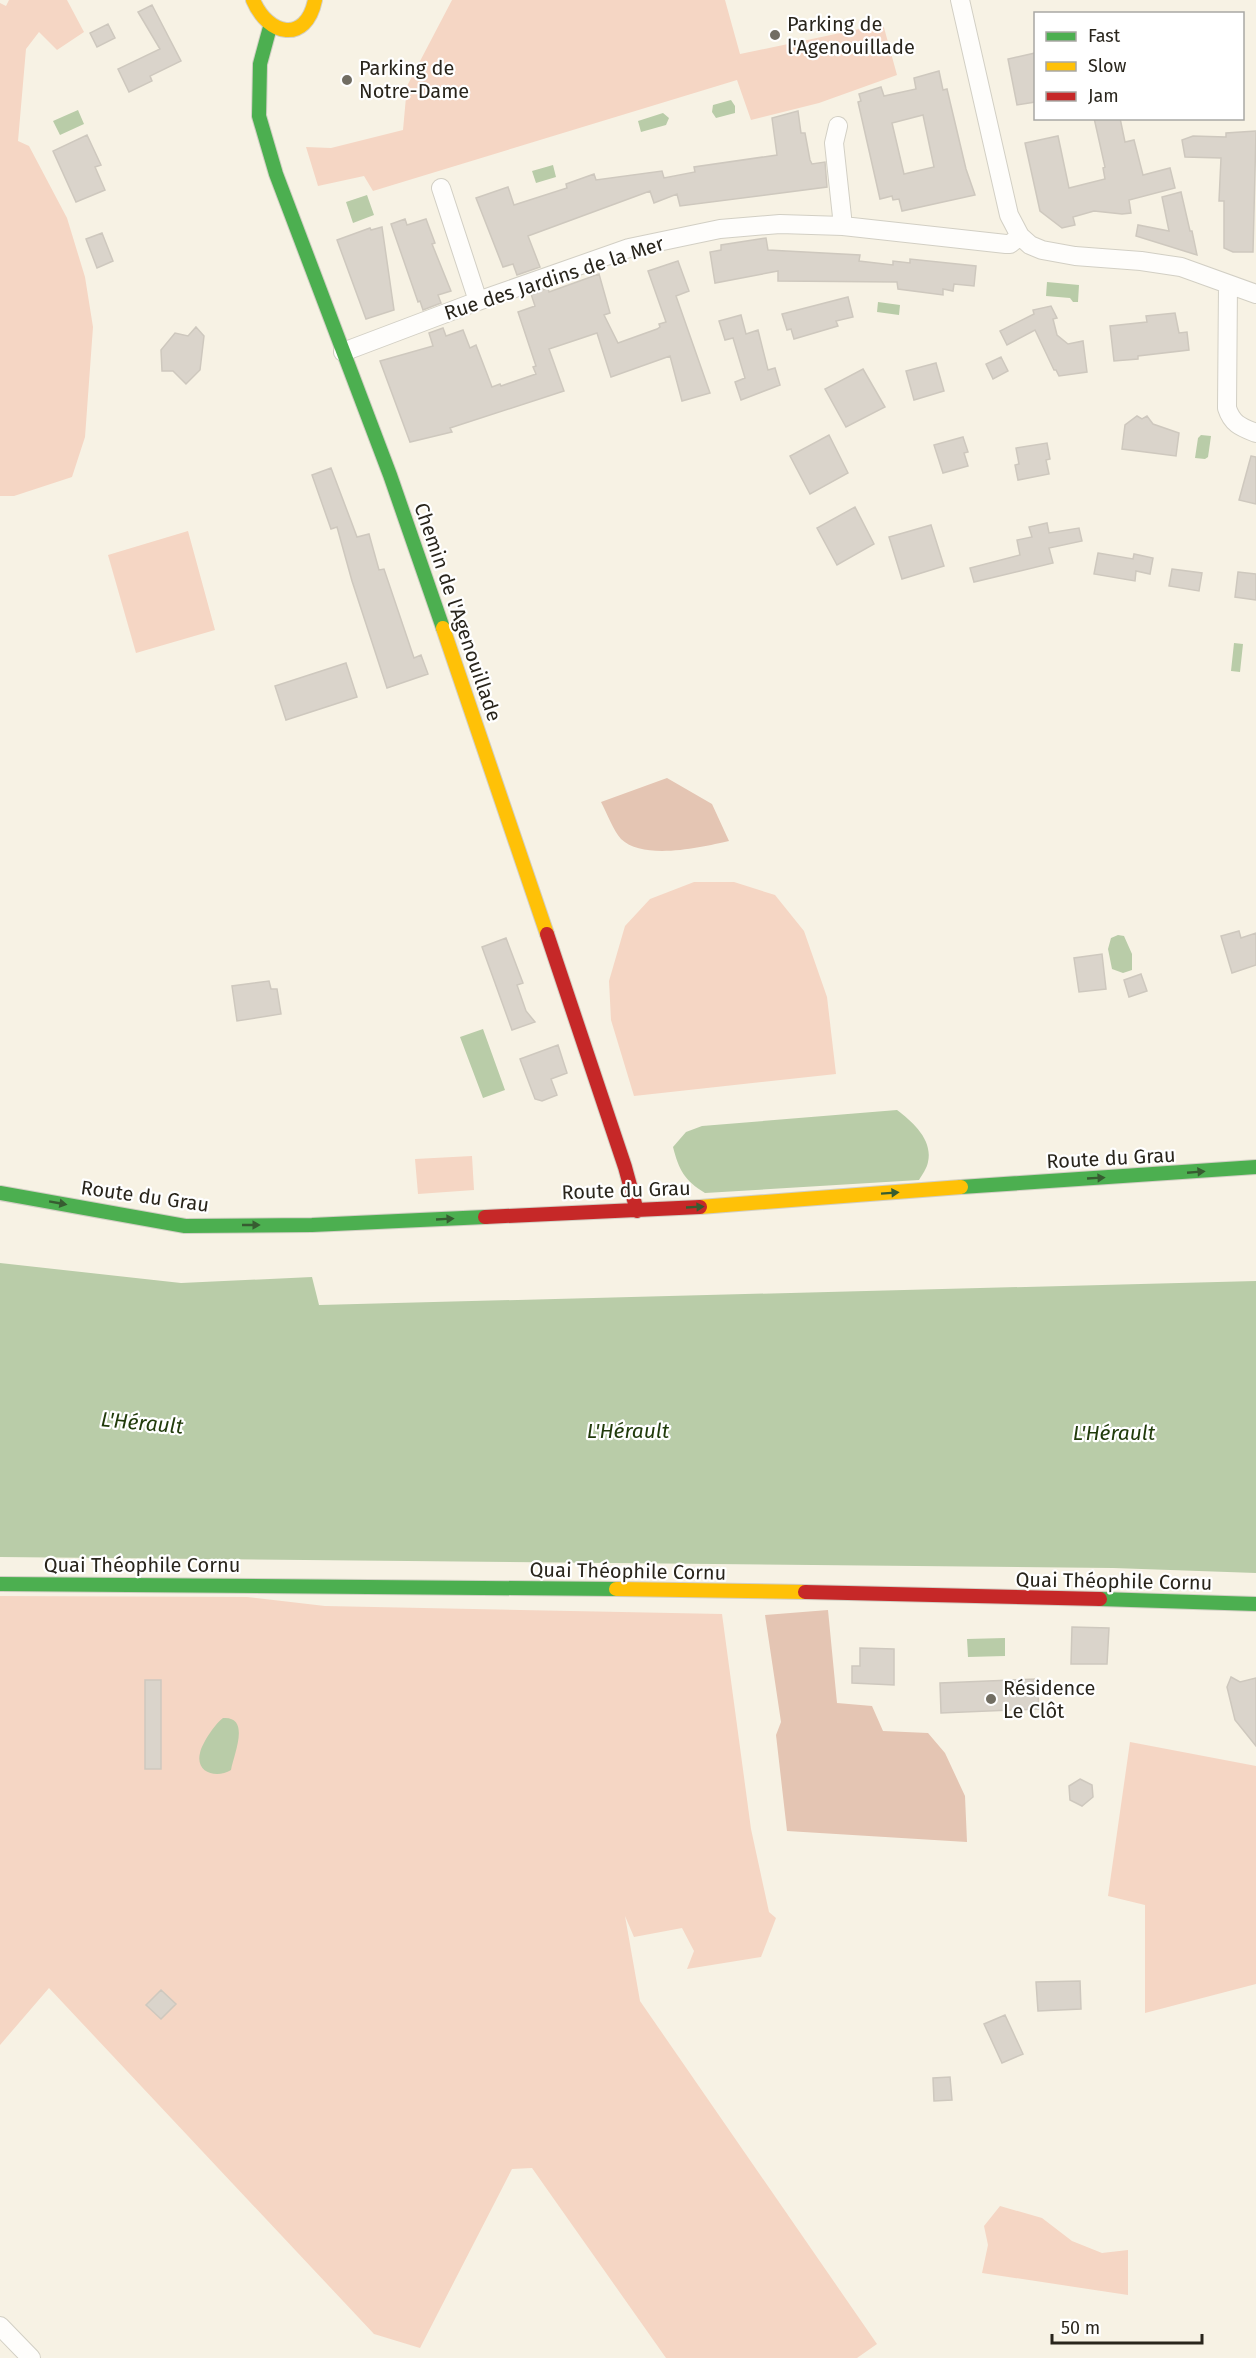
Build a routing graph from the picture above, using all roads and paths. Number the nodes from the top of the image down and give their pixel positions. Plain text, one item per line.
1 (253, 0) edge
2 (315, 0) edge
3 (960, 0) edge
4 (270, 27) junction
5 (838, 126) dead end
6 (441, 188) dead end
7 (843, 226) junction
8 (1020, 236) junction
9 (1228, 284) junction
10 (1256, 294) edge
11 (478, 301) junction
12 (343, 352) junction
13 (1256, 433) edge
14 (1256, 1167) edge
15 (0, 1193) edge
16 (637, 1211) junction
17 (0, 1584) edge
18 (1256, 1604) edge
19 (0, 2326) edge
20 (31, 2358) edge

1 - 4 street
2 - 4 street
3 - 8 street
4 - 12 street, Chemin de l'Agenouillade
5 - 7 street
6 - 11 street
7 - 8 street, Rue des Jardins de la Mer
7 - 11 street, Rue des Jardins de la Mer
8 - 9 street
9 - 10 street
9 - 13 street
11 - 12 street, Rue des Jardins de la Mer
12 - 16 street, Chemin de l'Agenouillade
16 -> 14 street, Route du Grau
15 -> 16 street, Route du Grau
17 - 18 street, Quai Théophile Cornu
19 - 20 street

